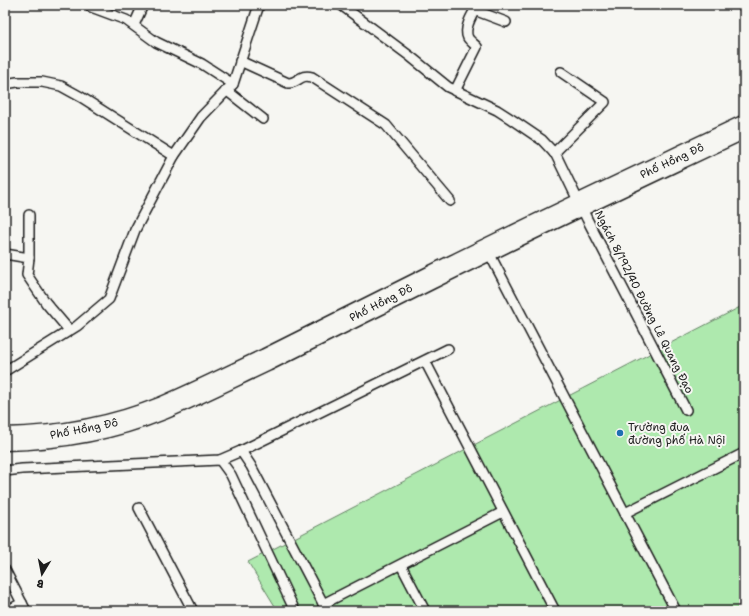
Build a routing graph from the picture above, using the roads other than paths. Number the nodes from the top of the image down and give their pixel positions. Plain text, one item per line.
1 (143, 5) edge
2 (259, 5) edge
3 (341, 5) edge
4 (91, 7) dead end
5 (476, 8) edge
6 (506, 22) dead end
7 (134, 25) junction
8 (240, 61) junction
9 (561, 72) dead end
10 (5, 84) edge
11 (229, 87) junction
12 (455, 91) junction
13 (263, 119) dead end
14 (744, 127) edge
15 (554, 153) junction
16 (174, 156) junction
17 (450, 201) dead end
18 (580, 205) junction
19 (29, 215) dead end
20 (487, 249) junction
21 (5, 254) edge
22 (29, 258) junction
23 (69, 330) junction
24 (448, 349) dead end
25 (425, 361) junction
26 (5, 371) edge
27 (686, 410) dead end
28 (5, 439) edge
29 (242, 451) junction
30 (744, 452) edge
31 (220, 460) junction
32 (5, 472) edge
33 (139, 508) dead end
34 (503, 512) junction
35 (625, 513) junction
36 (401, 565) junction
37 (5, 570) edge
38 (24, 607) edge
39 (325, 608) edge
40 (7, 611) edge
41 (193, 611) edge
42 (295, 611) edge
43 (425, 611) edge
44 (555, 611) edge
45 (676, 611) edge

1 - 7 lane
2 - 8 lane
3 - 12 lane, Ngách 8/192/40 Đường Lê Quang Đạo
4 - 7 lane
5 - 6 lane
5 - 12 lane
7 - 11 lane
8 - 11 lane
8 - 17 lane
9 - 15 lane
10 - 16 lane
11 - 13 lane
11 - 16 lane
12 - 15 lane, Ngách 8/192/40 Đường Lê Quang Đạo
14 - 18 street, Phố Hồng Đô
15 - 18 lane, Ngách 8/192/40 Đường Lê Quang Đạo
16 - 23 lane
18 - 20 street, Phố Hồng Đô
18 - 27 lane, Ngách 8/192/40 Đường Lê Quang Đạo
19 - 22 lane
20 - 28 street, Phố Hồng Đô
20 - 35 lane
21 - 22 lane
22 - 23 lane
23 - 26 lane
24 - 25 lane
25 - 29 lane
25 - 34 lane
29 - 31 lane
29 - 39 lane
30 - 35 lane
31 - 32 lane
31 - 42 lane
33 - 41 lane
34 - 36 lane
34 - 44 lane
35 - 45 lane
36 - 39 lane
36 - 43 lane
37 - 38 lane
38 - 40 lane

